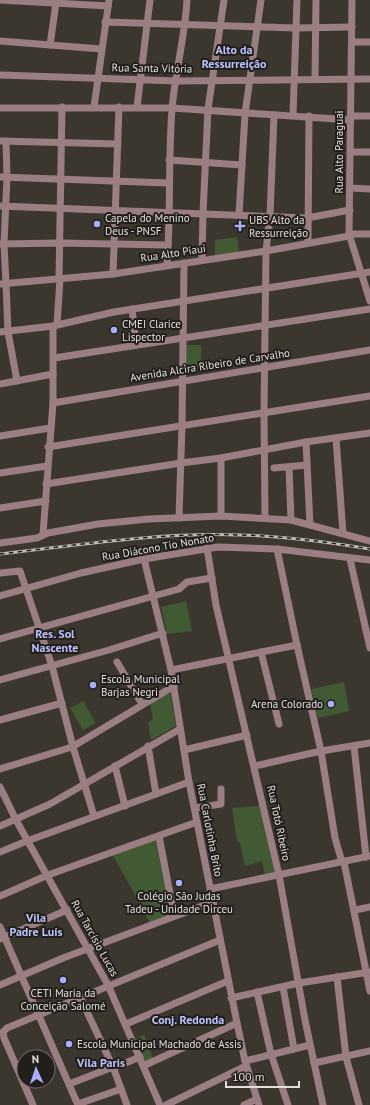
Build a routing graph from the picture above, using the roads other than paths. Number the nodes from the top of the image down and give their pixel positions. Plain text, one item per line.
1 (0, 0) edge
2 (150, 0) edge
3 (187, 0) edge
4 (224, 0) edge
5 (261, 0) edge
6 (297, 0) edge
7 (316, 0) edge
8 (352, 0) edge
9 (56, 3) junction
10 (108, 3) edge
11 (105, 22) junction
12 (147, 22) junction
13 (186, 24) junction
14 (221, 26) junction
15 (258, 26) junction
16 (352, 27) junction
17 (296, 28) junction
18 (315, 28) junction
19 (0, 41) edge
20 (352, 42) junction
21 (370, 42) edge
22 (50, 45) junction
23 (101, 49) junction
24 (0, 75) edge
25 (98, 77) junction
26 (140, 78) junction
27 (294, 78) junction
28 (316, 78) junction
29 (351, 78) junction
30 (213, 79) junction
31 (250, 79) junction
32 (370, 79) edge
33 (177, 81) junction
34 (62, 107) junction
35 (94, 107) junction
36 (119, 107) junction
37 (137, 107) junction
38 (0, 108) edge
39 (172, 108) junction
40 (208, 109) junction
41 (245, 114) junction
42 (274, 115) junction
43 (293, 115) junction
44 (309, 116) junction
45 (370, 116) edge
46 (351, 118) junction
47 (3, 141) edge
48 (62, 142) junction
49 (118, 144) junction
50 (351, 152) junction
51 (370, 152) edge
52 (169, 160) junction
53 (206, 161) junction
54 (242, 165) junction
55 (4, 177) edge
56 (61, 179) junction
57 (116, 181) junction
58 (168, 184) junction
59 (350, 188) junction
60 (370, 189) edge
61 (3, 206) edge
62 (60, 209) junction
63 (115, 210) junction
64 (350, 210) junction
65 (169, 212) junction
66 (202, 213) junction
67 (239, 215) junction
68 (270, 216) junction
69 (307, 218) junction
70 (370, 234) edge
71 (349, 235) junction
72 (60, 243) junction
73 (308, 243) junction
74 (2, 244) edge
75 (114, 244) junction
76 (168, 245) junction
77 (266, 251) junction
78 (202, 260) junction
79 (184, 263) junction
80 (167, 265) junction
81 (360, 272) junction
82 (370, 272) edge
83 (113, 274) junction
84 (60, 279) junction
85 (3, 283) edge
86 (265, 289) junction
87 (184, 300) junction
88 (370, 301) edge
89 (132, 309) junction
90 (370, 309) edge
91 (265, 324) junction
92 (55, 325) junction
93 (0, 332) edge
94 (8, 332) junction
95 (183, 337) junction
96 (136, 345) junction
97 (370, 350) edge
98 (54, 358) junction
99 (266, 367) junction
100 (53, 374) junction
101 (17, 381) junction
102 (183, 381) junction
103 (0, 384) edge
104 (370, 396) edge
105 (53, 402) junction
106 (264, 413) junction
107 (182, 426) junction
108 (50, 428) junction
109 (370, 433) edge
110 (0, 436) edge
111 (336, 438) junction
112 (306, 442) junction
113 (48, 447) junction
114 (264, 450) junction
115 (221, 458) junction
116 (181, 463) junction
117 (307, 465) junction
118 (47, 466) junction
119 (289, 467) junction
120 (274, 468) dead end
121 (0, 473) edge
122 (46, 484) junction
123 (46, 501) junction
124 (0, 508) edge
125 (221, 516) junction
126 (179, 518) junction
127 (265, 518) junction
128 (290, 520) junction
129 (310, 525) junction
130 (343, 533) junction
131 (43, 534) junction
132 (370, 541) edge
133 (0, 543) edge
134 (207, 548) junction
135 (277, 549) junction
136 (144, 559) junction
137 (350, 559) junction
138 (370, 560) edge
139 (0, 573) edge
140 (212, 578) junction
141 (25, 588) junction
142 (154, 595) junction
143 (0, 596) edge
144 (39, 628) junction
145 (163, 633) junction
146 (0, 639) edge
147 (297, 645) junction
148 (370, 648) edge
149 (261, 652) junction
150 (228, 658) junction
151 (117, 662) dead end
152 (52, 666) junction
153 (172, 670) junction
154 (0, 680) edge
155 (174, 686) junction
156 (62, 703) junction
157 (142, 704) junction
158 (0, 720) edge
159 (279, 724) dead end
160 (180, 729) junction
161 (247, 735) junction
162 (370, 743) edge
163 (72, 746) junction
164 (148, 746) junction
165 (354, 746) junction
166 (184, 750) junction
167 (321, 751) junction
168 (116, 766) junction
169 (255, 766) junction
170 (0, 769) edge
171 (189, 782) junction
172 (84, 784) junction
173 (0, 787) edge
174 (221, 789) dead end
175 (156, 794) junction
176 (125, 806) junction
177 (194, 808) junction
178 (94, 816) junction
179 (16, 820) junction
180 (197, 822) junction
181 (0, 826) edge
182 (160, 836) junction
183 (27, 841) junction
184 (0, 852) edge
185 (368, 856) edge
186 (343, 862) junction
187 (48, 875) junction
188 (279, 875) junction
189 (210, 889) junction
190 (0, 896) edge
191 (213, 902) junction
192 (370, 907) edge
193 (67, 910) junction
194 (355, 910) junction
195 (174, 915) junction
196 (0, 927) edge
197 (2, 938) edge
198 (220, 940) junction
199 (89, 948) junction
200 (368, 972) edge
201 (22, 975) junction
202 (337, 977) junction
203 (228, 981) junction
204 (299, 983) junction
205 (0, 985) edge
206 (108, 985) junction
207 (284, 987) junction
208 (257, 992) junction
209 (370, 992) edge
210 (80, 997) junction
211 (231, 998) junction
212 (39, 1014) junction
213 (236, 1023) junction
214 (126, 1024) junction
215 (310, 1045) junction
216 (294, 1049) junction
217 (370, 1051) edge
218 (271, 1054) junction
219 (346, 1057) junction
220 (140, 1058) junction
221 (314, 1063) junction
222 (246, 1064) junction
223 (143, 1066) junction
224 (113, 1068) junction
225 (69, 1084) junction
226 (121, 1089) junction
227 (258, 1102) edge
228 (78, 1104) edge
229 (33, 1105) edge
230 (127, 1105) edge
231 (160, 1105) edge
232 (166, 1105) edge
233 (244, 1105) edge
234 (288, 1105) edge
235 (323, 1105) edge
236 (358, 1105) edge

1 - 9 street
2 - 12 street
3 - 13 street
4 - 14 street
5 - 15 street
6 - 17 street
7 - 18 street
8 - 16 street, Rua Alto Paraguai
9 - 10 street
9 - 22 street
10 - 11 street
11 - 12 street
11 - 23 street
12 - 13 street
12 - 26 street
13 - 14 street
13 - 33 street
14 - 15 street
14 - 30 street
15 - 17 street
15 - 31 street
16 - 18 street
16 - 20 street, Rua Alto Paraguai
17 - 18 street
17 - 27 street
18 - 28 street
19 - 22 street
20 - 21 street
20 - 29 street, Rua Alto Paraguai
22 - 23 street
23 - 25 street
24 - 25 street, Rua Santa Vitória
25 - 26 street, Rua Santa Vitória
25 - 35 street
26 - 33 street, Rua Santa Vitória
26 - 37 street
27 - 28 street, Rua Santa Vitória
27 - 31 street, Rua Santa Vitória
27 - 43 street
28 - 29 street, Rua Santa Vitória
29 - 32 street, Rua Santa Vitória
29 - 46 street, Rua Alto Paraguai
30 - 31 street, Rua Santa Vitória
30 - 33 street, Rua Santa Vitória
30 - 40 street
31 - 41 street
33 - 39 street
34 - 35 street
34 - 38 street
34 - 48 street
35 - 36 street
36 - 37 street
36 - 49 street
37 - 39 street
39 - 40 street
39 - 52 street
40 - 41 street
40 - 53 street
41 - 42 street
41 - 54 street
42 - 43 street
42 - 68 street
43 - 44 street
44 - 46 street
44 - 69 street
45 - 46 street
46 - 50 street, Rua Alto Paraguai
47 - 48 street
47 - 55 street
48 - 49 street
48 - 56 street
49 - 57 street
50 - 51 street
50 - 59 street, Rua Alto Paraguai
52 - 53 street
52 - 58 street
53 - 54 street
53 - 66 street
54 - 67 street
55 - 56 street
55 - 61 street
56 - 57 street
56 - 62 street
57 - 58 street
57 - 63 street
58 - 65 street
59 - 60 street
59 - 64 street, Rua Alto Paraguai
61 - 62 street
61 - 74 street
62 - 63 street
62 - 72 street
63 - 65 street
63 - 75 street
64 - 69 street
64 - 71 street, Rua Alto Paraguai
65 - 66 street
65 - 76 street
66 - 67 street
66 - 78 street
67 - 68 street
68 - 69 street
68 - 77 street
69 - 73 street
70 - 71 street, Rua Alto Piauí
71 - 73 street, Rua Alto Piauí
71 - 81 street, Rua Alto Paraguai
72 - 74 street
72 - 75 street
72 - 84 street
73 - 77 street, Rua Alto Piauí
74 - 85 street
75 - 76 street
75 - 83 street
76 - 80 street
77 - 78 street, Rua Alto Piauí
77 - 86 street
78 - 79 street, Rua Alto Piauí
79 - 80 street, Rua Alto Piauí
79 - 87 street
80 - 83 street, Rua Alto Piauí
81 - 82 street
81 - 86 street
81 - 88 street, Rua Alto Paraguai
83 - 84 street, Rua Alto Piauí
84 - 85 street, Rua Alto Piauí
84 - 92 street
85 - 94 street
86 - 87 street
86 - 91 street
87 - 89 street
87 - 95 street
89 - 92 street
89 - 96 street
90 - 91 street
91 - 95 street
91 - 99 street
92 - 94 street
92 - 98 street
93 - 94 street
94 - 101 street
95 - 96 street
95 - 102 street
96 - 98 street
97 - 99 street, Avenida Alcira Ribeiro de Carvalho
98 - 100 street
99 - 102 street, Avenida Alcira Ribeiro de Carvalho
99 - 106 street
100 - 101 street
100 - 105 street
101 - 103 street
102 - 105 street, Avenida Alcira Ribeiro de Carvalho
102 - 107 street
104 - 106 street
105 - 108 street
106 - 107 street
106 - 114 street
107 - 113 street
107 - 116 street
108 - 110 street
108 - 113 street
109 - 111 street
111 - 112 street
111 - 130 street
112 - 114 street
112 - 117 street
113 - 118 street
114 - 115 street
114 - 127 street
115 - 116 street
115 - 125 street
116 - 122 street
116 - 126 street
117 - 119 street
117 - 129 street
118 - 121 street
118 - 122 street
119 - 120 street
119 - 128 street
122 - 123 street
123 - 124 street
123 - 131 street
125 - 126 street
125 - 127 street
126 - 131 street
127 - 128 street
128 - 129 street
129 - 130 street
130 - 132 street
131 - 133 street
134 - 135 street, Rua Diácono Tio Nonato
134 - 136 street, Rua Diácono Tio Nonato
134 - 140 street, Rua Totó Ribeiro
135 - 137 street, Rua Diácono Tio Nonato
135 - 147 street
136 - 141 street, Rua Diácono Tio Nonato
136 - 142 street, Rua Carlotinha Brito
137 - 138 street, Rua Diácono Tio Nonato
137 - 148 street
139 - 141 street
140 - 142 street
140 - 150 street, Rua Totó Ribeiro
141 - 143 street, Rua Diácono Tio Nonato
141 - 144 street
142 - 144 street
142 - 145 street, Rua Carlotinha Brito
144 - 146 street
144 - 152 street
145 - 152 street
145 - 153 street, Rua Carlotinha Brito
147 - 149 street
147 - 167 street
149 - 150 street
149 - 159 street
150 - 153 street
150 - 161 street, Rua Totó Ribeiro
151 - 157 street
152 - 154 street
152 - 156 street
153 - 155 street, Rua Carlotinha Brito
155 - 157 street
155 - 160 street, Rua Carlotinha Brito
156 - 158 street
156 - 163 street
157 - 163 street
160 - 164 street
160 - 166 street, Rua Carlotinha Brito
161 - 166 street
161 - 169 street, Rua Totó Ribeiro
162 - 165 street
163 - 170 street
163 - 172 street
164 - 168 street
164 - 175 street
165 - 167 street
165 - 185 street
166 - 171 street, Rua Carlotinha Brito
167 - 169 street
167 - 186 street
168 - 172 street
168 - 176 street
169 - 188 street, Rua Totó Ribeiro
171 - 175 street
171 - 177 street, Rua Carlotinha Brito
172 - 178 street
172 - 179 street
173 - 179 street, Rua Tarcísio Lucas
174 - 177 street
175 - 176 street
176 - 178 street
177 - 180 street, Rua Carlotinha Brito
178 - 183 street
179 - 181 street
179 - 183 street, Rua Tarcísio Lucas
180 - 182 street
180 - 189 street, Rua Carlotinha Brito
182 - 187 street
182 - 195 street
183 - 184 street
183 - 187 street, Rua Tarcísio Lucas
185 - 186 street
186 - 188 street
186 - 194 street
187 - 190 street
187 - 193 street, Rua Tarcísio Lucas
188 - 189 street
188 - 204 street, Rua Totó Ribeiro
189 - 191 street, Rua Carlotinha Brito
191 - 195 street
191 - 198 street, Rua Carlotinha Brito
192 - 194 street
193 - 197 street
193 - 199 street, Rua Tarcísio Lucas
194 - 200 street
195 - 199 street
196 - 197 street
197 - 201 street
198 - 203 street, Rua Carlotinha Brito
198 - 206 street
199 - 201 street
199 - 206 street, Rua Tarcísio Lucas
200 - 202 street
200 - 209 street
201 - 205 street
201 - 212 street
202 - 204 street
202 - 219 street
203 - 211 street, Rua Carlotinha Brito
203 - 214 street
204 - 207 street
204 - 215 street, Rua Totó Ribeiro
206 - 210 street
206 - 214 street, Rua Tarcísio Lucas
207 - 208 street
207 - 216 street
208 - 211 street
208 - 218 street
210 - 212 street
210 - 224 street
211 - 213 street, Rua Carlotinha Brito
212 - 225 street
212 - 229 street
213 - 222 street, Rua Carlotinha Brito
213 - 223 street
214 - 220 street, Rua Tarcísio Lucas
215 - 216 street
215 - 221 street, Rua Totó Ribeiro
216 - 218 street
217 - 219 street
218 - 222 street
218 - 234 street
219 - 221 street
219 - 236 street
220 - 223 street, Rua Tarcísio Lucas
220 - 224 street
221 - 235 street, Rua Totó Ribeiro
222 - 227 street, Rua Carlotinha Brito
222 - 232 street
223 - 231 street, Rua Tarcísio Lucas
224 - 225 street
224 - 226 street
225 - 228 street
226 - 228 street
226 - 230 street
227 - 233 street

